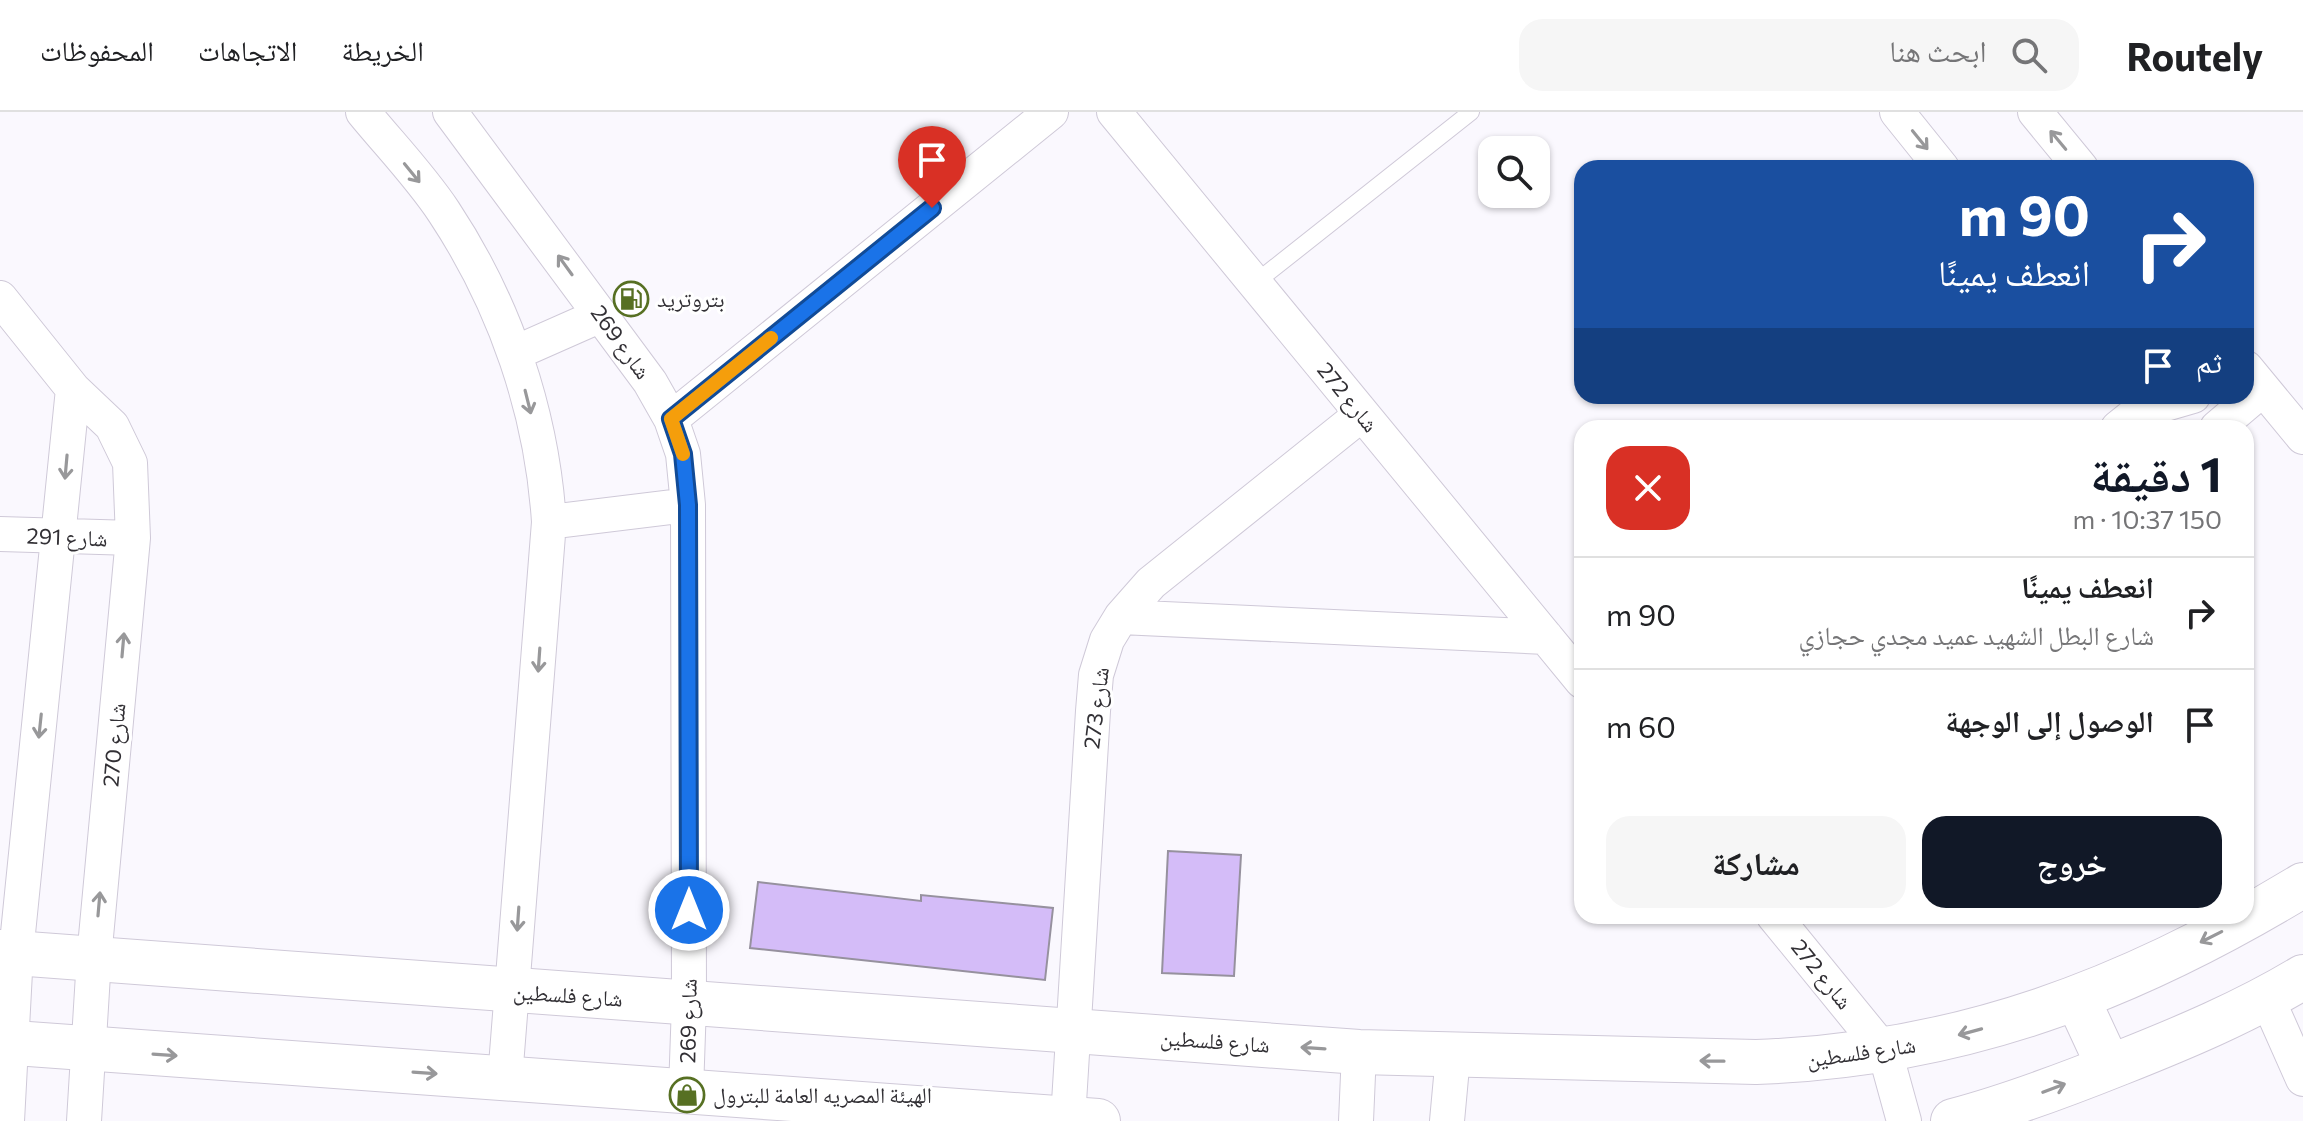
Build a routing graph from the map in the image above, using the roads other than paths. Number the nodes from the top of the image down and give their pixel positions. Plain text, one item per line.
1 (363, 112) edge
2 (450, 112) edge
3 (1051, 112) edge
4 (1114, 112) edge
5 (1471, 112) edge
6 (1897, 112) edge
7 (2035, 112) edge
8 (1936, 160) edge
9 (2074, 160) edge
10 (1255, 283) junction
11 (0, 298) edge
12 (601, 315) junction
13 (515, 353) junction
14 (2254, 384) edge
15 (73, 389) junction
16 (2169, 404) edge
17 (2235, 404) edge
18 (1362, 414) junction
19 (2133, 416) edge
20 (671, 419) junction
21 (2223, 420) edge
22 (2303, 437) edge
23 (688, 505) junction
24 (549, 522) junction
25 (0, 534) edge
26 (59, 538) junction
27 (133, 538) junction
28 (1121, 617) junction
29 (1546, 637) junction
30 (1574, 671) edge
31 (2303, 885) edge
32 (2254, 914) edge
33 (1781, 924) edge
34 (2236, 924) edge
35 (8, 952) edge
36 (94, 958) junction
37 (2285, 988) edge
38 (513, 991) junction
39 (2077, 998) junction
40 (689, 1004) junction
41 (1074, 1031) junction
42 (5, 1042) edge
43 (88, 1049) junction
44 (1359, 1052) junction
45 (1885, 1052) junction
46 (1453, 1056) junction
47 (2109, 1067) junction
48 (505, 1078) junction
49 (2303, 1079) edge
50 (686, 1091) junction
51 (1083, 1120) edge
52 (7, 1121) edge
53 (84, 1121) edge
54 (1356, 1121) edge
55 (1447, 1121) edge
56 (1904, 1121) edge
57 (1953, 1121) edge

1 -> 13 street
12 -> 2 street, شارع 269
3 - 20 street
4 - 10 street, شارع 272
5 - 10 lane
6 -> 8 street
9 -> 7 street
10 - 18 street, شارع 272
11 - 15 street, شارع 270
12 - 13 street
12 - 20 street, شارع 269
13 -> 24 street
14 - 22 street
15 -> 26 street
15 - 27 street, شارع 270
16 - 19 street
17 - 21 street
18 - 28 street, شارع 273
18 - 29 street, شارع 272
20 - 23 street, شارع 269
23 - 24 street
23 - 40 street, شارع 269
24 -> 38 street
25 - 26 street, شارع 291
26 - 27 street, شارع 291
26 -> 35 street
36 -> 27 street, شارع 270
28 - 29 street
28 - 41 street, شارع 273
29 - 30 street, شارع 272
31 -> 32 street, شارع فلسطين
33 - 45 street, شارع 272
34 -> 39 street, شارع فلسطين
35 - 36 street, شارع فلسطين
35 - 42 street
36 - 38 street, شارع فلسطين
36 - 43 street, شارع 270
37 - 47 street
37 - 49 street
38 - 40 street, شارع فلسطين
38 - 48 street
39 -> 45 street, شارع فلسطين
39 - 47 street
40 - 41 street, شارع فلسطين
40 - 50 street, شارع 269
44 -> 41 street, شارع فلسطين
41 - 51 street, شارع 273
42 - 43 street
42 - 52 street
43 -> 48 street
43 - 53 street, شارع 270
44 - 46 street, شارع فلسطين
44 - 54 street
45 -> 46 street, شارع فلسطين
45 - 56 street, شارع 272
46 - 55 street
57 -> 47 street
48 - 50 street
50 - 51 street

